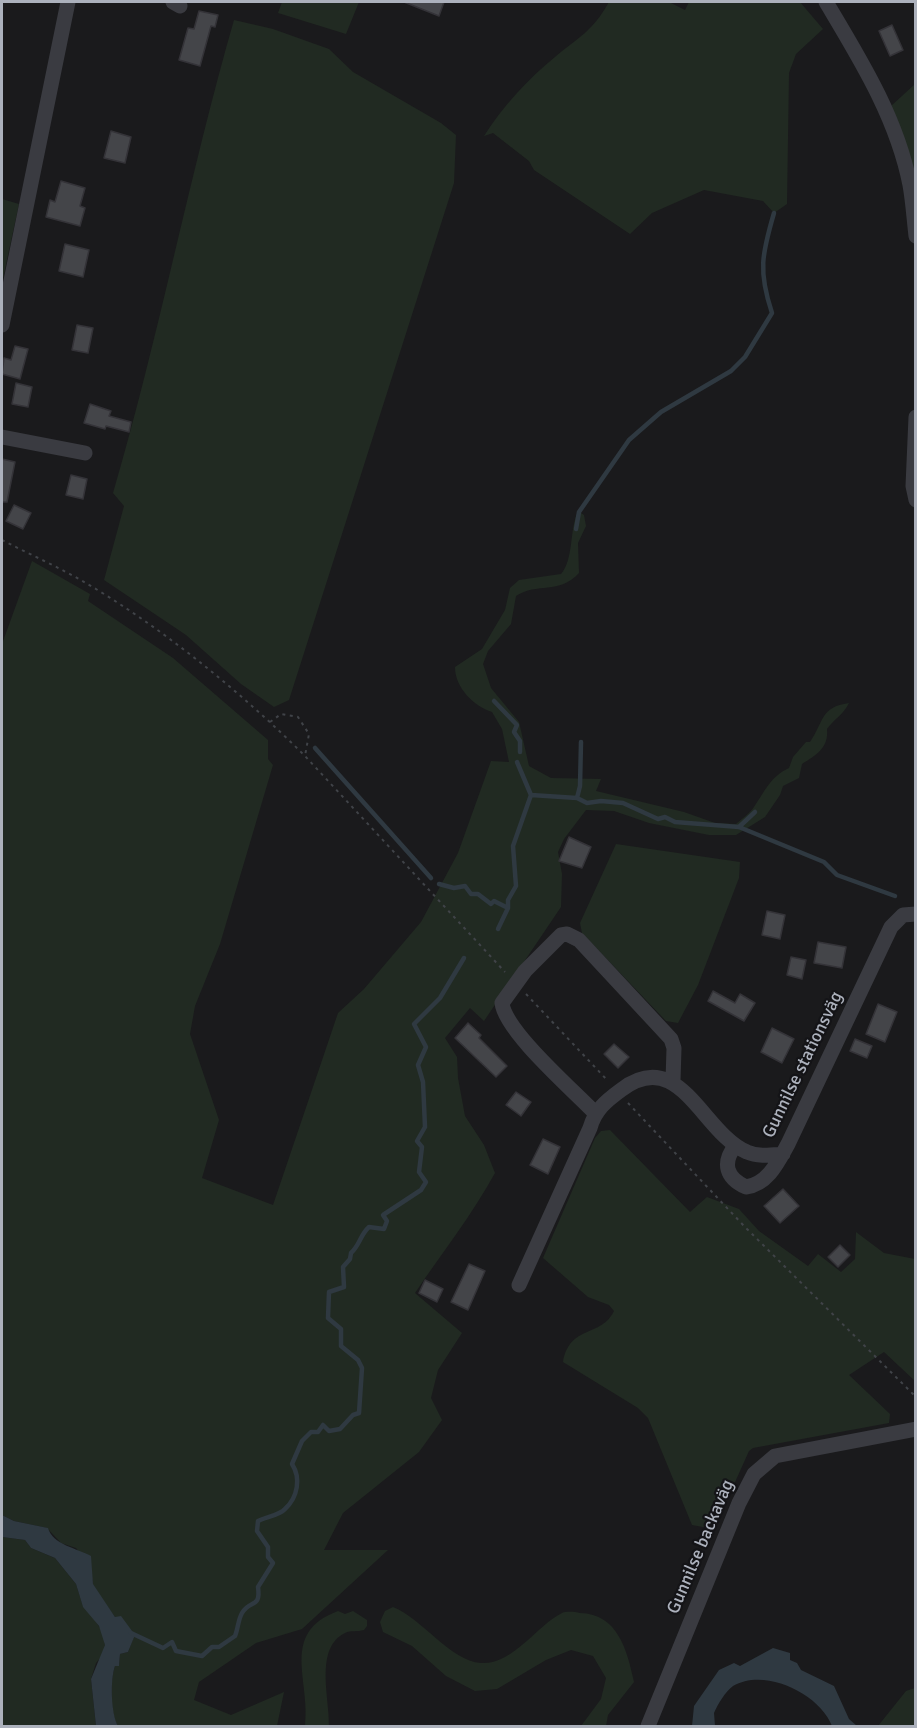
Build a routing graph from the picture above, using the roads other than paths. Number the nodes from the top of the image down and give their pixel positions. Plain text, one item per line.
1 (68, 2) edge
2 (826, 2) edge
3 (915, 236) edge
4 (2, 325) edge
5 (915, 417) edge
6 (2, 437) edge
7 (84, 453) dead end
8 (915, 500) edge
9 (915, 914) edge
10 (673, 1081) junction
11 (594, 1112) junction
12 (735, 1146) junction
13 (783, 1154) junction
14 (519, 1285) dead end
15 (915, 1430) edge
16 (648, 1726) edge

1 - 4 street
2 - 3 street
5 - 8 street
6 - 7 street
9 - 13 street, Gunnilse stationsväg
10 - 11 street
10 - 11 street
10 - 12 street, Gunnilse stationsväg
11 - 14 street
12 - 13 street, Gunnilse stationsväg
12 - 13 street
15 - 16 street, Gunnilse backaväg

